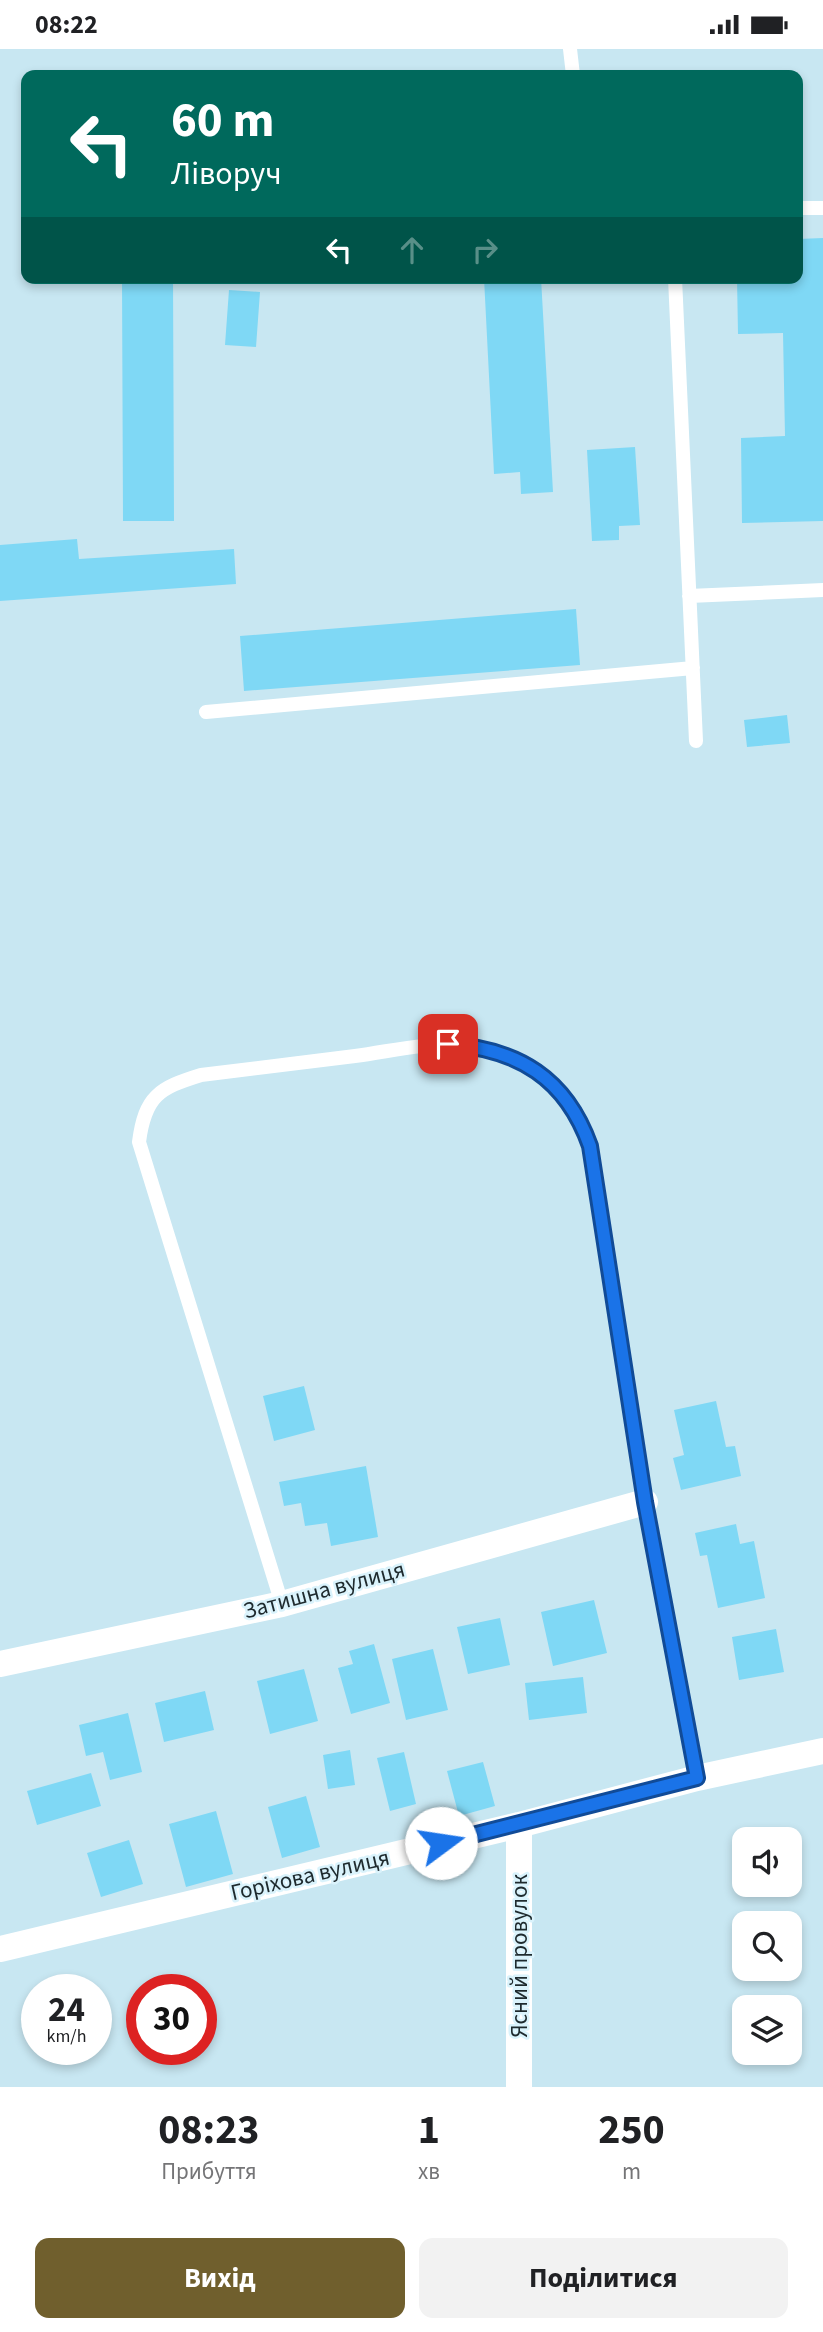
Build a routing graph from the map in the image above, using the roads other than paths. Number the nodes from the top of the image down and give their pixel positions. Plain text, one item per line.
1 (570, 49) edge
2 (572, 70) edge
3 (803, 208) edge
4 (823, 208) edge
5 (675, 284) edge
6 (823, 590) edge
7 (689, 596) junction
8 (693, 668) junction
9 (206, 712) dead end
10 (696, 741) dead end
11 (645, 1502) junction
12 (282, 1604) junction
13 (0, 1664) edge
14 (823, 1751) edge
15 (697, 1778) junction
16 (519, 1825) junction
17 (0, 1949) edge
18 (513, 2085) edge

1 - 2 lane
3 - 4 lane
5 - 7 lane
6 - 7 lane
7 - 8 lane
8 - 9 lane
8 - 10 lane
11 - 12 street, Затишна вулиця
11 - 12 lane
11 - 15 lane
12 - 13 street, Затишна вулиця
14 - 15 street, Горіхова вулиця
15 - 16 street, Горіхова вулиця
16 - 17 street, Горіхова вулиця
16 - 18 street, Ясний провулок

